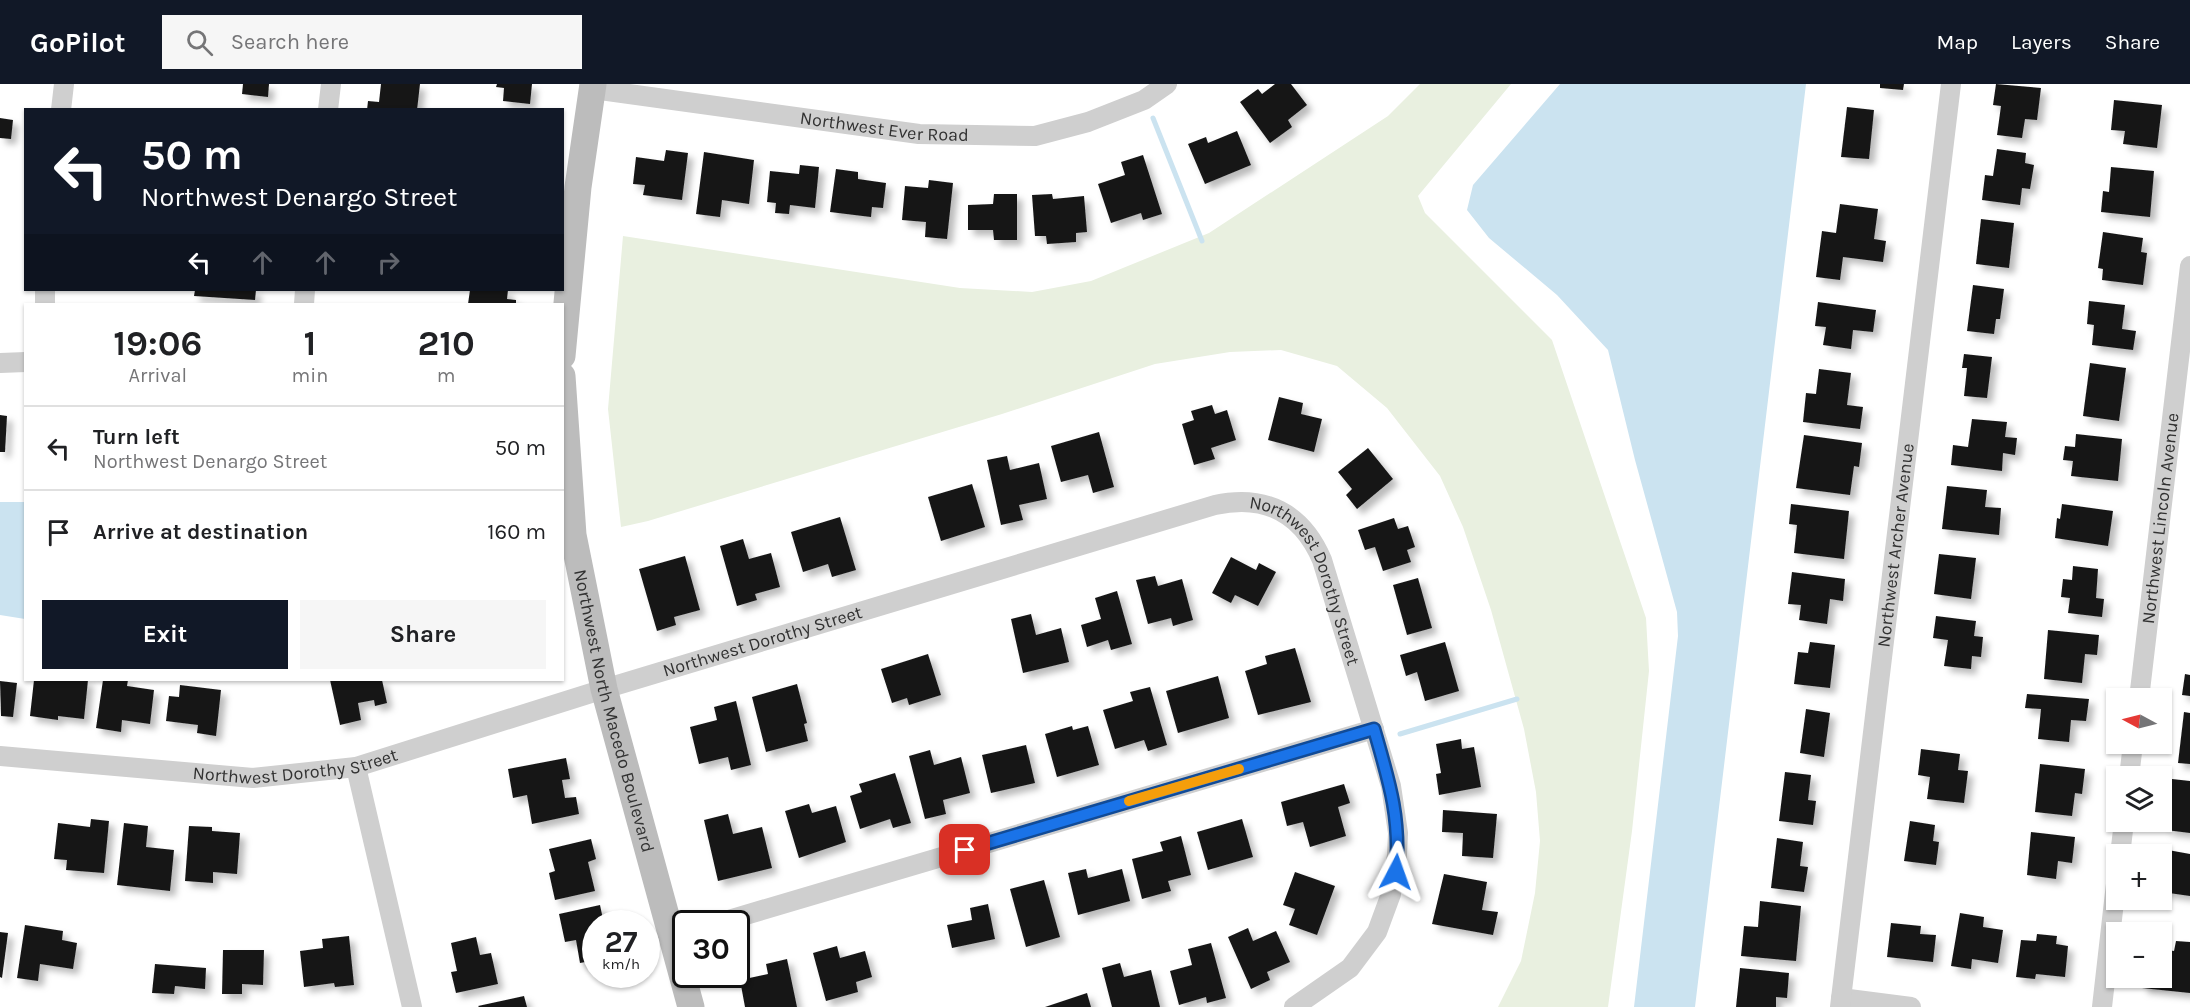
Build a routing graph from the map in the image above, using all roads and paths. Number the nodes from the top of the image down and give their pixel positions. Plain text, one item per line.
1 (64, 84) edge
2 (331, 84) edge
3 (1167, 84) edge
4 (1951, 84) edge
5 (593, 87) edge
6 (1141, 92) edge
7 (61, 108) edge
8 (328, 108) edge
9 (2190, 266) edge
10 (564, 335) edge
11 (24, 362) edge
12 (0, 363) edge
13 (564, 405) edge
14 (2140, 688) edge
15 (604, 689) junction
16 (1374, 729) junction
17 (0, 756) edge
18 (356, 767) junction
19 (2113, 910) edge
20 (672, 912) edge
21 (750, 914) edge
22 (688, 988) edge
23 (1840, 1002) edge
24 (412, 1007) edge
25 (691, 1007) edge
26 (1294, 1007) edge
27 (1911, 1007) edge
28 (2102, 1007) edge

1 - 7 street
2 - 8 street
3 - 6 street, Northwest Ever Road
4 - 23 street, Northwest Archer Avenue
5 - 6 street, Northwest Ever Road
5 - 10 street
9 - 14 street, Northwest Lincoln Avenue
11 - 12 street
13 - 15 street, Northwest North Macedo Boulevard
15 - 16 street, Northwest Dorothy Street
15 - 18 street, Northwest Dorothy Street
15 - 20 street, Northwest North Macedo Boulevard
16 - 21 street
16 - 26 street, Northwest Dorothy Street
17 - 18 street, Northwest Dorothy Street
18 - 24 street
19 - 28 street
22 - 25 street, Northwest North Macedo Boulevard
23 - 27 street

